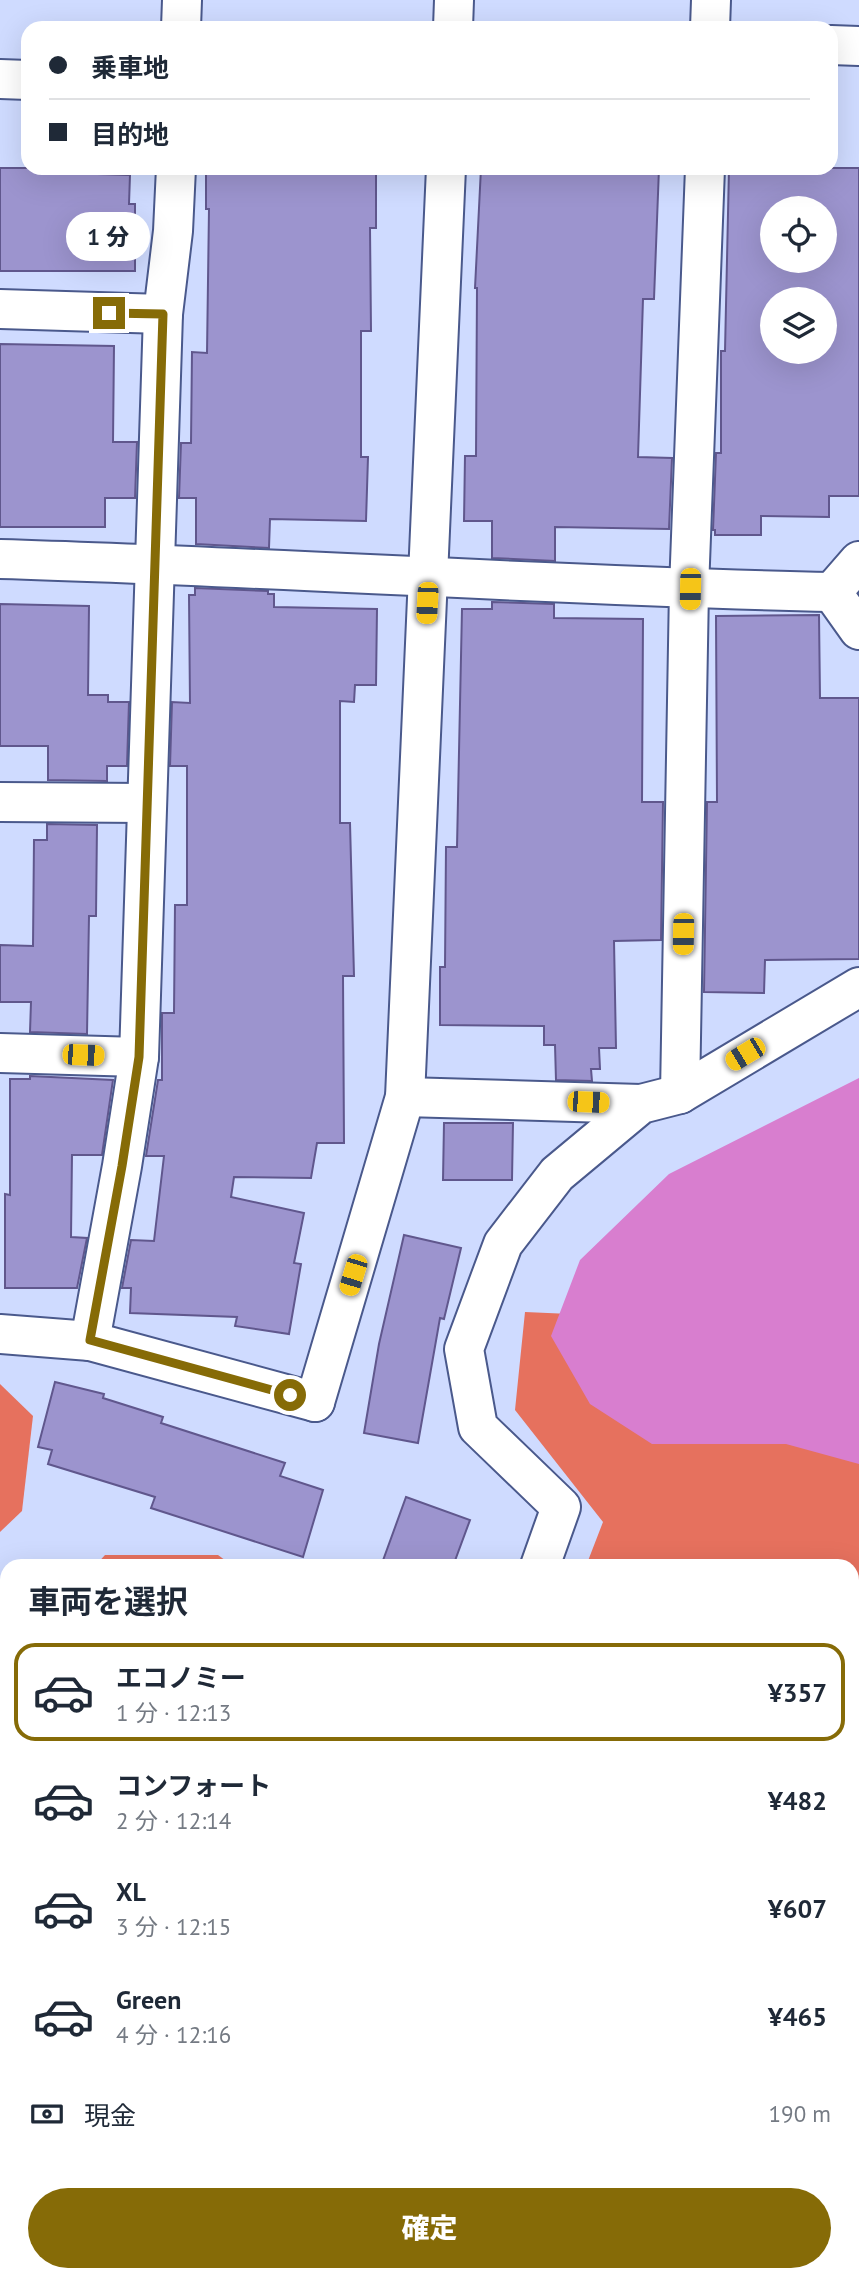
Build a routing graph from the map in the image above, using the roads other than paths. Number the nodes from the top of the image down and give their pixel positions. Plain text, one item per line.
1 (182, 0) edge
2 (454, 0) edge
3 (711, 0) edge
4 (181, 21) edge
5 (453, 21) edge
6 (710, 21) edge
7 (838, 45) edge
8 (859, 46) edge
9 (0, 79) edge
10 (21, 80) edge
11 (176, 175) edge
12 (446, 175) edge
13 (705, 175) edge
14 (0, 309) edge
15 (163, 314) junction
16 (0, 559) edge
17 (859, 561) edge
18 (155, 563) junction
19 (429, 576) junction
20 (690, 589) junction
21 (832, 592) junction
22 (859, 630) edge
23 (0, 802) edge
24 (146, 803) junction
25 (859, 987) edge
26 (0, 1053) edge
27 (139, 1057) junction
28 (680, 1094) junction
29 (405, 1097) junction
30 (641, 1104) junction
31 (0, 1334) edge
32 (90, 1340) junction
33 (542, 1559) edge

1 - 4 street
2 - 5 street
3 - 6 street
7 - 8 street
9 - 10 street
11 - 15 street
12 - 19 street
13 - 20 street
14 - 15 street
15 - 18 street
16 - 18 street
17 - 21 street
18 - 19 street
18 - 24 street
19 - 20 street
19 - 29 street
20 - 21 street
20 - 28 street
21 - 22 street
23 - 24 street
24 - 27 street
25 - 28 street
26 - 27 street
27 - 32 street
28 - 30 street
29 - 30 street
29 - 32 street
30 - 33 street
31 - 32 street

